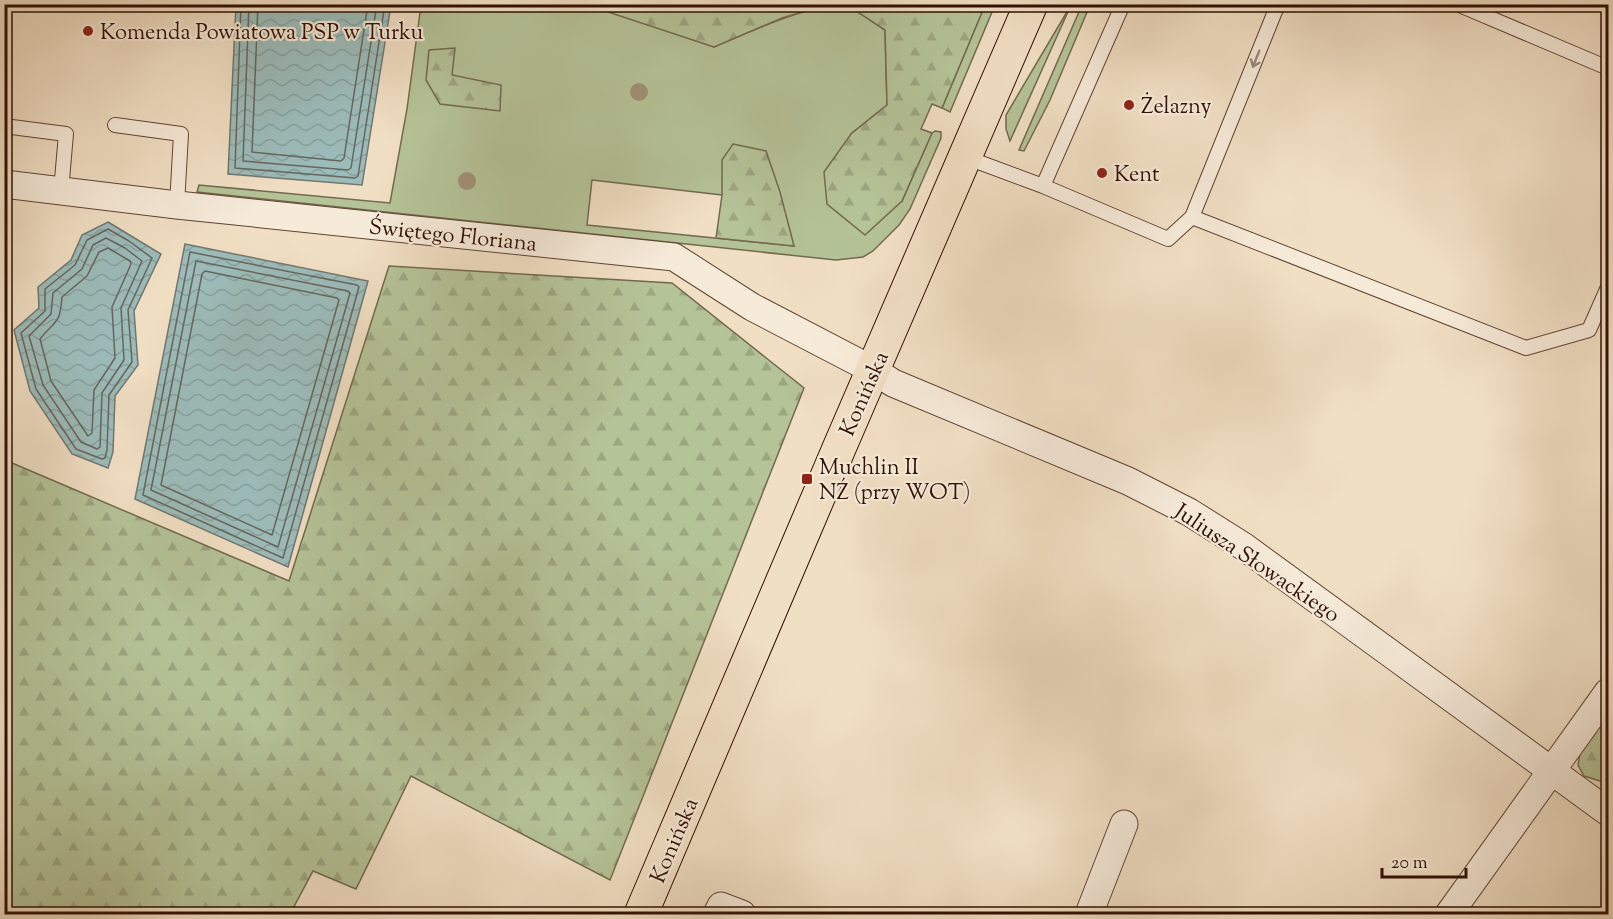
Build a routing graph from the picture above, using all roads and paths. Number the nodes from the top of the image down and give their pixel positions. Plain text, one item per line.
1 (1031, 4) edge
2 (1123, 4) edge
3 (1278, 4) edge
4 (1457, 4) edge
5 (1608, 68) edge
6 (115, 125) dead end
7 (4, 126) edge
8 (965, 157) junction
9 (4, 184) edge
10 (1043, 186) junction
11 (61, 191) junction
12 (177, 205) junction
13 (1192, 217) junction
14 (1608, 286) edge
15 (873, 370) junction
16 (1608, 692) edge
17 (1552, 771) junction
18 (1608, 812) edge
19 (1124, 824) dead end
20 (641, 915) edge
21 (1089, 915) edge
22 (1449, 915) edge

1 - 8 main road, Konińska
2 - 10 lane
3 -> 13 lane
4 - 5 lane
6 - 12 lane
7 - 11 lane
8 - 10 lane
8 - 15 main road, Konińska
9 - 11 street, Świętego Floriana
10 - 13 lane
11 - 12 street, Świętego Floriana
12 - 15 street, Świętego Floriana
13 - 14 lane
15 - 17 street, Juliusza Słowackiego
15 - 20 main road, Konińska
16 - 17 street
17 - 18 street, Juliusza Słowackiego
17 - 22 street
19 - 21 street

